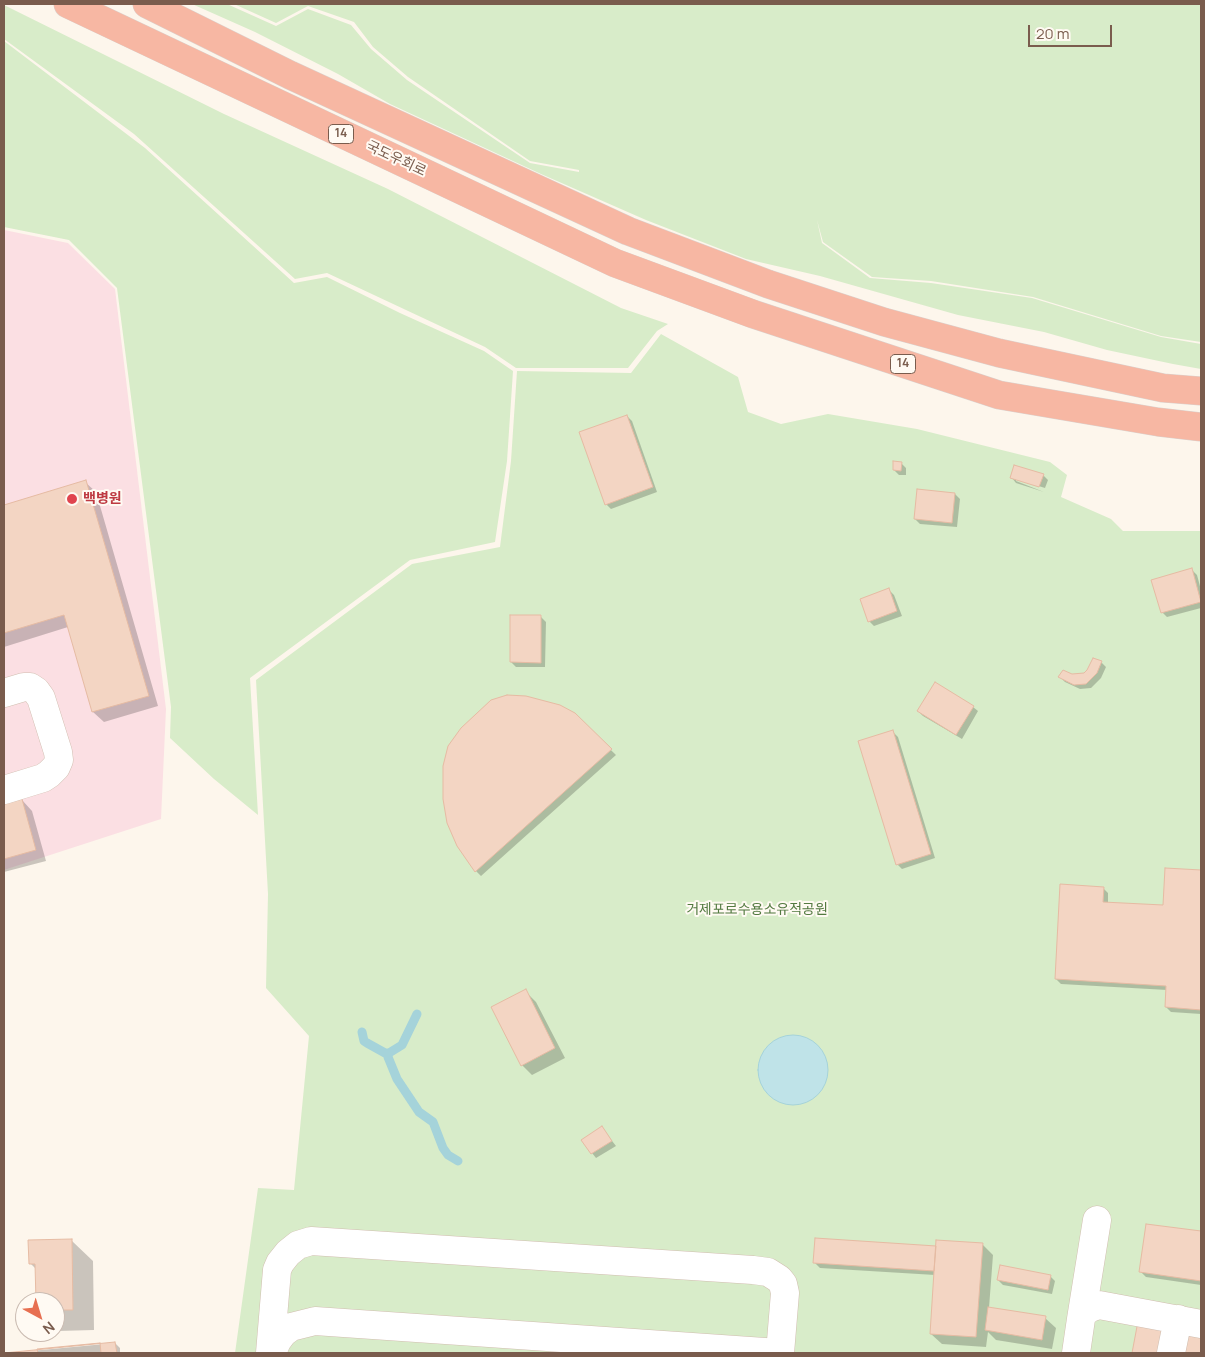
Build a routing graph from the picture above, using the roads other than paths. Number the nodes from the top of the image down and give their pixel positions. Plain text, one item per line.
1 (68, 4) edge
2 (147, 4) edge
3 (1201, 391) edge
4 (1201, 428) edge
5 (4, 693) edge
6 (4, 790) edge
7 (1097, 1220) dead end
8 (1081, 1319) junction
9 (1190, 1321) edge
10 (271, 1353) edge
11 (779, 1353) edge
12 (1076, 1353) edge
13 (1171, 1353) edge

1 - 4 highway, 국도우회로 / 14
2 - 3 highway, 14
5 - 6 street
7 - 8 street
8 - 9 street
8 - 12 street
9 - 13 street
10 - 11 street
10 - 11 street

